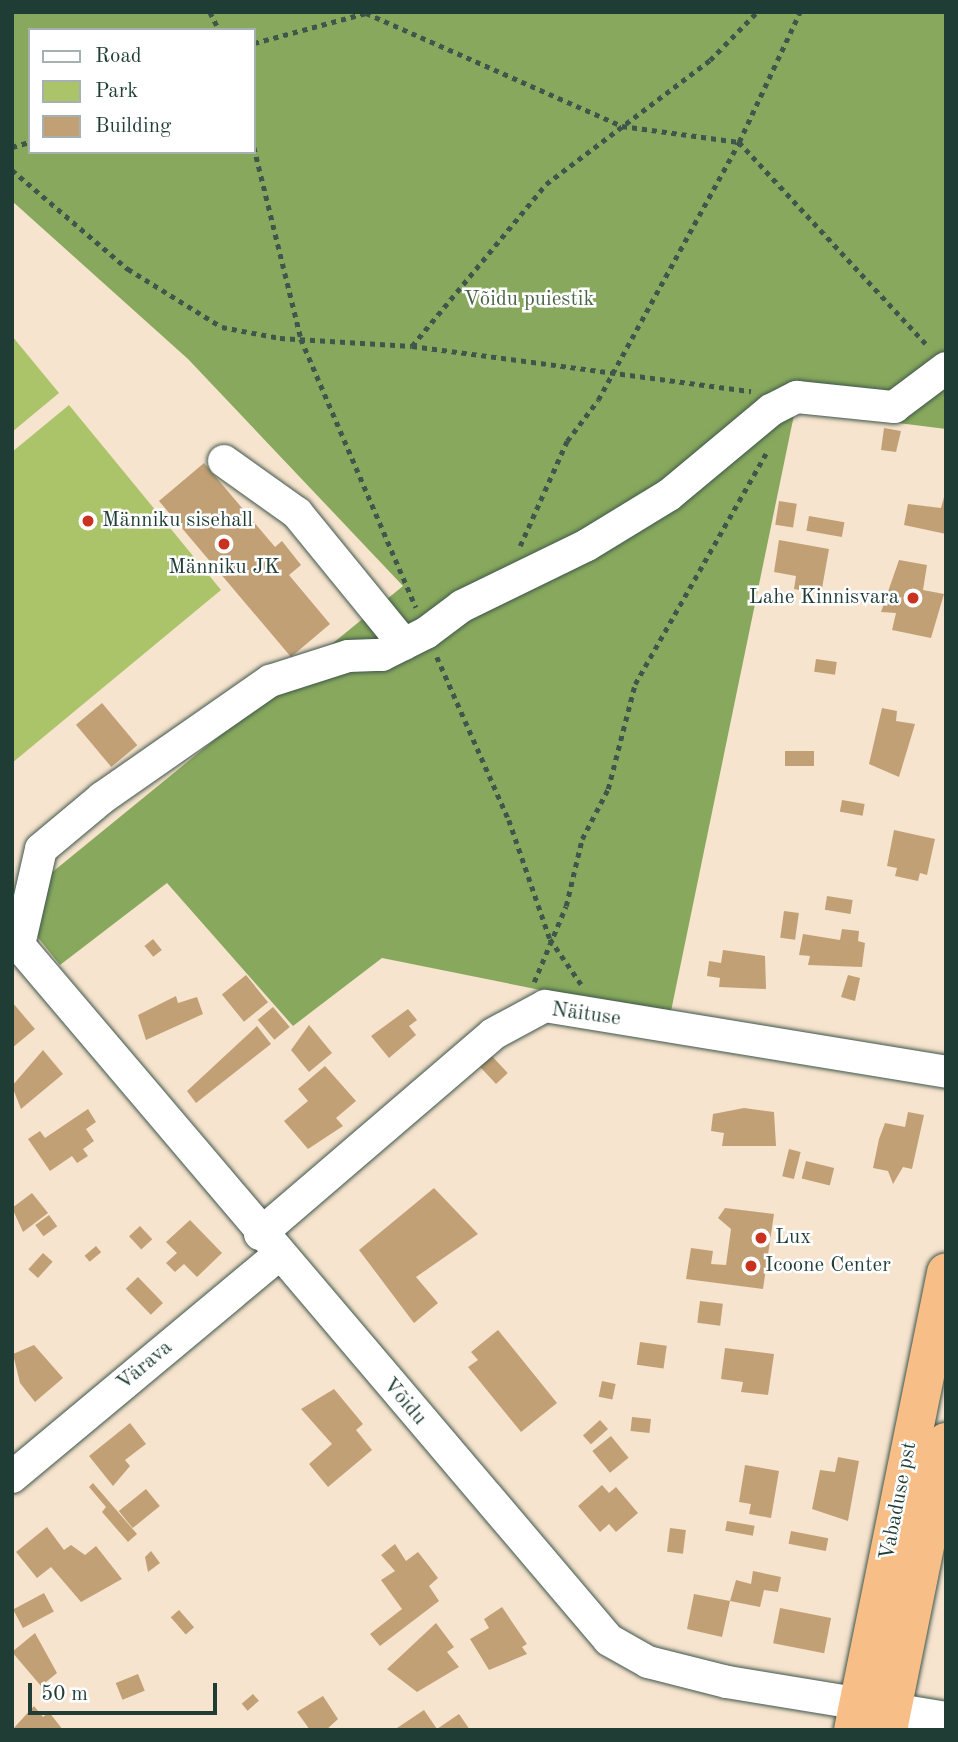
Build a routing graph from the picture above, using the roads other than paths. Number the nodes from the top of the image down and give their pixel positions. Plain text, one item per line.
1 (941, 361) edge
2 (224, 461) dead end
3 (415, 639) junction
4 (16, 941) edge
5 (946, 1072) edge
6 (269, 1244) junction
7 (946, 1272) edge
8 (946, 1442) edge
9 (12, 1476) edge
10 (873, 1718) edge
11 (946, 1718) edge

1 - 3 street
2 - 3 street
3 - 4 street
4 - 6 street, Võidu
5 - 6 street, Näituse
6 - 9 street, Värava
6 - 10 street, Võidu
7 - 10 highway, Vabaduse pst
8 - 10 highway, Vabaduse pst
10 - 11 street, Võidu

